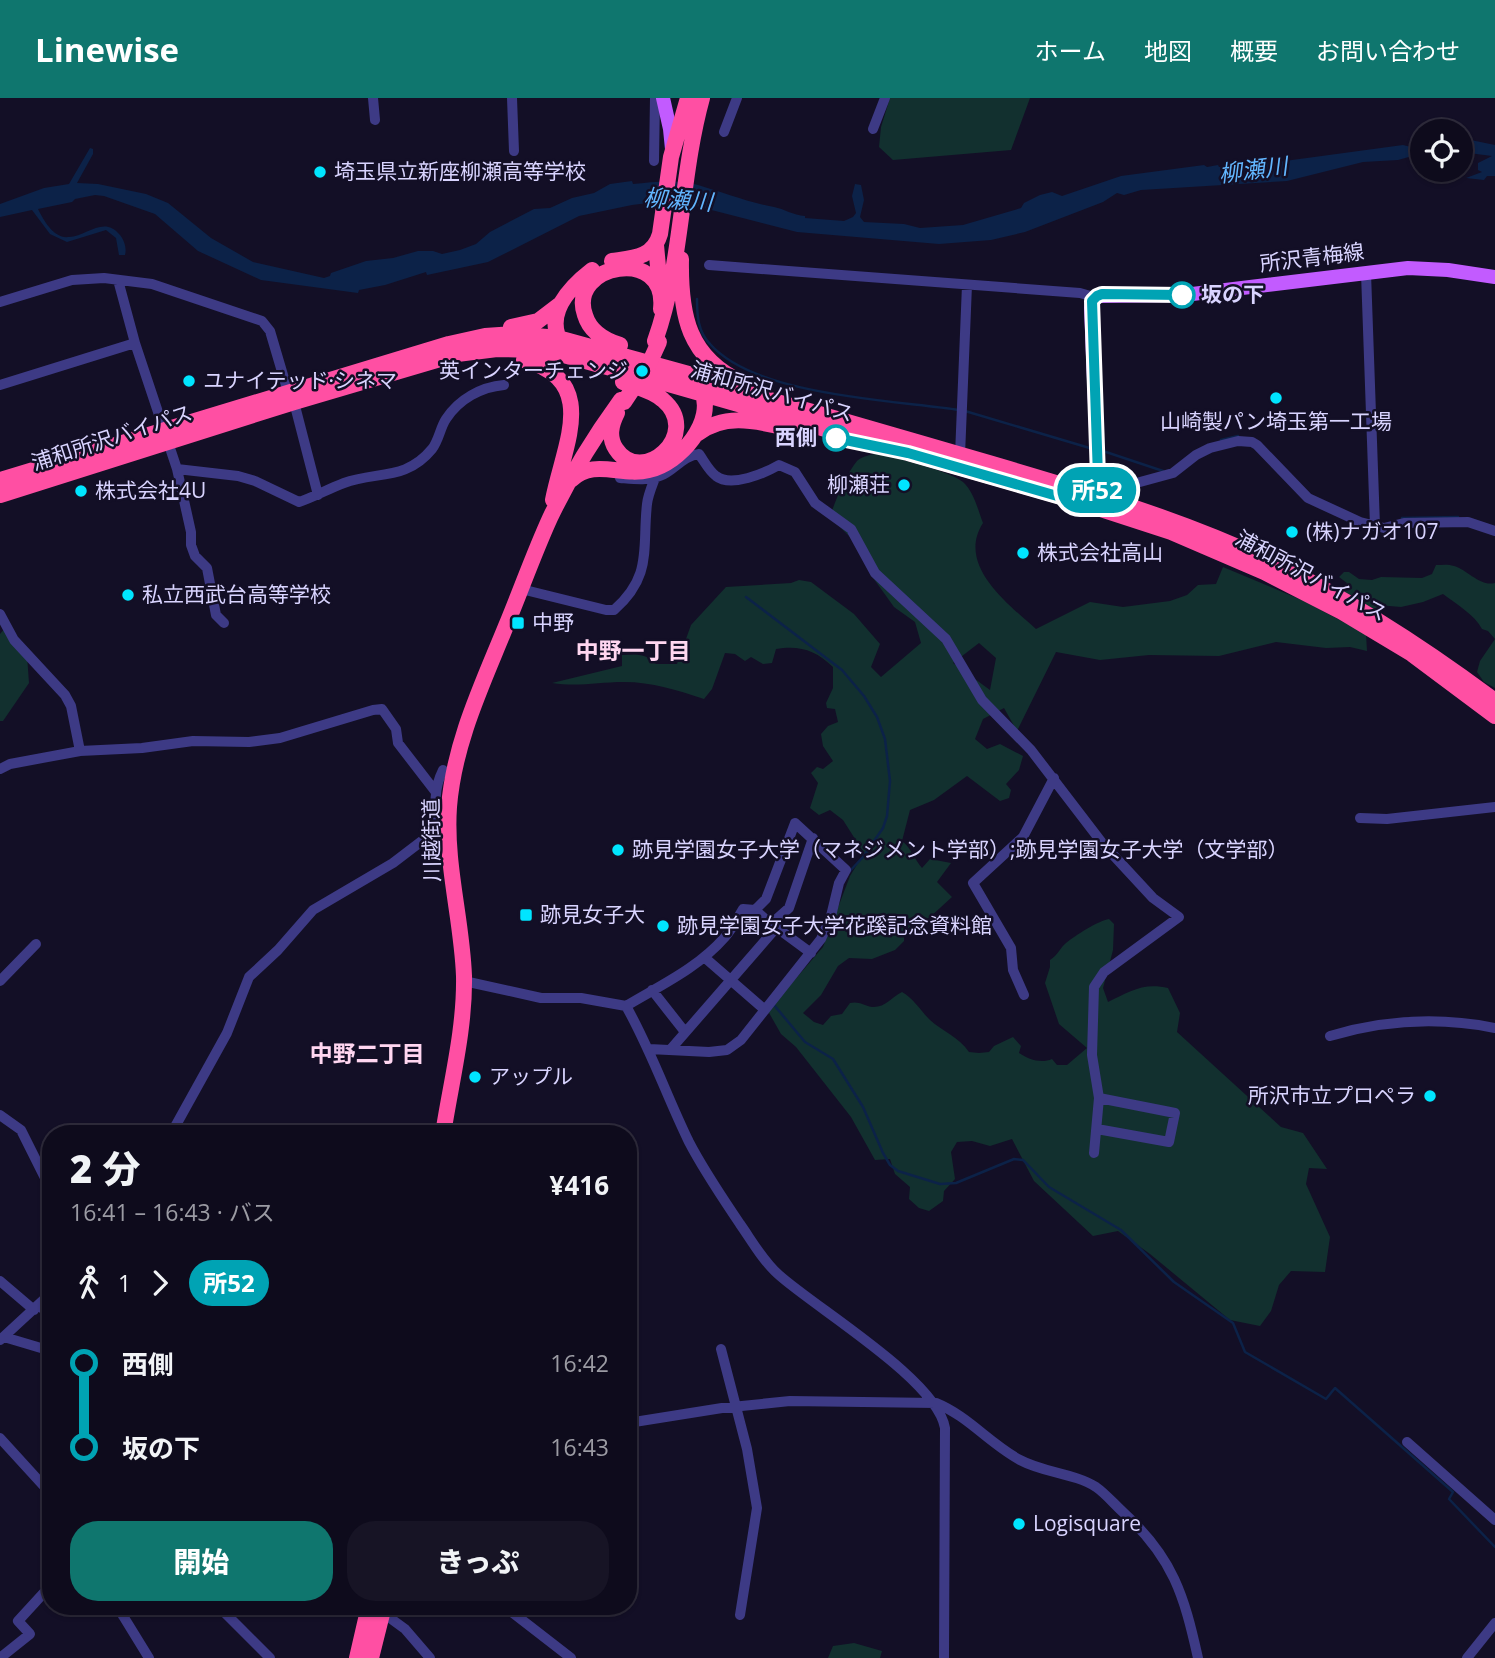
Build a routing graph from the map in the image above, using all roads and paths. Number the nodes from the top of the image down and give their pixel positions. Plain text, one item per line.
1 (373, 98) edge
2 (512, 98) edge
3 (655, 98) edge
4 (663, 98) edge
5 (688, 98) edge
6 (694, 98) edge
7 (702, 98) edge
8 (737, 98) edge
9 (885, 98) edge
10 (375, 120) dead end
11 (873, 129) dead end
12 (724, 132) dead end
13 (514, 151) dead end
14 (678, 162) junction
15 (673, 238) junction
16 (732, 259) dead end
17 (671, 263) junction
18 (709, 265) dead end
19 (769, 269) junction
20 (1366, 273) junction
21 (1495, 276) edge
22 (118, 280) junction
23 (967, 285) junction
24 (660, 288) junction
25 (1094, 297) junction
26 (0, 302) edge
27 (561, 303) junction
28 (661, 309) junction
29 (558, 338) junction
30 (655, 340) junction
31 (135, 343) junction
32 (629, 357) junction
33 (391, 360) junction
34 (524, 360) junction
35 (423, 363) junction
36 (658, 381) junction
37 (0, 385) edge
38 (504, 385) dead end
39 (748, 385) junction
40 (704, 394) junction
41 (291, 397) junction
42 (621, 400) junction
43 (855, 424) junction
44 (166, 435) junction
45 (695, 436) junction
46 (908, 453) junction
47 (960, 455) junction
48 (177, 469) junction
49 (603, 476) dead end
50 (655, 478) junction
51 (0, 480) edge
52 (569, 482) junction
53 (0, 495) edge
54 (318, 495) junction
55 (1094, 500) junction
56 (550, 514) junction
57 (1375, 526) junction
58 (1495, 531) edge
59 (521, 589) junction
60 (0, 614) edge
61 (224, 622) dead end
62 (1495, 701) edge
63 (1495, 716) edge
64 (80, 751) junction
65 (0, 769) edge
66 (443, 770) dead end
67 (1054, 778) junction
68 (441, 788) junction
69 (1495, 807) edge
70 (1360, 818) dead end
71 (443, 824) junction
72 (813, 838) junction
73 (755, 911) junction
74 (773, 926) junction
75 (36, 944) dead end
76 (811, 953) junction
77 (704, 957) junction
78 (0, 981) edge
79 (464, 981) junction
80 (731, 981) junction
81 (652, 990) junction
82 (1024, 995) dead end
83 (626, 1006) junction
84 (765, 1010) junction
85 (1495, 1028) edge
86 (685, 1032) junction
87 (1330, 1036) dead end
88 (649, 1049) junction
89 (670, 1050) junction
90 (1099, 1098) junction
91 (0, 1115) edge
92 (176, 1125) edge
93 (444, 1125) edge
94 (1097, 1129) junction
95 (1094, 1153) dead end
96 (42, 1172) edge
97 (0, 1281) edge
98 (42, 1301) edge
99 (36, 1307) junction
100 (42, 1310) edge
101 (2, 1338) edge
102 (42, 1349) edge
103 (721, 1349) dead end
104 (936, 1404) junction
105 (736, 1407) junction
106 (637, 1422) edge
107 (0, 1438) edge
108 (1407, 1441) dead end
109 (42, 1484) edge
110 (1495, 1520) edge
111 (42, 1594) edge
112 (122, 1615) edge
113 (227, 1615) edge
114 (374, 1615) edge
115 (376, 1615) edge
116 (386, 1615) edge
117 (516, 1615) edge
118 (740, 1615) dead end
119 (1495, 1623) edge
120 (0, 1658) edge
121 (149, 1658) edge
122 (270, 1658) edge
123 (357, 1658) edge
124 (371, 1658) edge
125 (430, 1658) edge
126 (571, 1658) edge
127 (944, 1658) edge
128 (1198, 1658) edge
129 (1466, 1658) edge

1 - 10 street
2 - 13 street
3 - 14 street
4 - 14 main road
5 - 14 highway
6 - 14 highway
7 - 14 highway
8 - 12 street
9 - 11 street
14 - 15 highway
15 - 17 highway
15 - 24 highway
15 - 27 highway
15 - 30 highway
15 - 39 highway
16 - 19 street
17 - 28 highway, 川越街道
17 - 30 highway, 川越街道
18 - 19 street
19 - 23 street
20 - 21 main road, 所沢青梅線
20 - 25 main road, 所沢青梅線
20 - 57 street
22 - 26 street
22 - 31 street
22 - 41 street
23 - 25 street
23 - 47 street
24 - 28 highway
24 - 39 highway
25 - 55 main road
27 - 29 highway
27 - 33 highway
28 - 30 highway, 川越街道
29 - 32 highway, 浦和所沢バイパス
29 - 33 highway, 浦和所沢バイパス
29 - 36 highway
30 - 42 highway, 川越街道
31 - 37 street
31 - 44 street
32 - 40 highway
32 - 43 highway, 浦和所沢バイパス
33 - 41 highway, 浦和所沢バイパス
34 - 35 highway
34 - 42 highway
34 - 56 highway
35 - 36 highway, 浦和所沢バイパス
35 - 41 highway, 浦和所沢バイパス
36 - 40 highway, 浦和所沢バイパス
38 - 54 street
39 - 43 highway
40 - 45 highway
40 - 46 highway, 浦和所沢バイパス
41 - 44 highway, 浦和所沢バイパス
41 - 54 street
42 - 52 highway, 川越街道
42 - 56 highway, 川越街道
43 - 47 highway, 浦和所沢バイパス
44 - 48 street
44 - 51 highway, 浦和所沢バイパス
44 - 53 highway, 浦和所沢バイパス
45 - 46 highway
45 - 52 highway
46 - 55 highway, 浦和所沢バイパス
47 - 55 highway, 浦和所沢バイパス
48 - 54 street
48 - 61 street
49 - 50 street
50 - 59 street
50 - 67 street
52 - 56 highway, 川越街道
55 - 57 street
55 - 62 highway, 浦和所沢バイパス
55 - 63 highway, 浦和所沢バイパス
56 - 59 highway, 川越街道
57 - 58 street
59 - 68 highway, 川越街道
60 - 64 street
64 - 65 street
64 - 68 street
66 - 68 street
67 - 82 street
67 - 90 street
68 - 71 highway, 川越街道
69 - 70 street
71 - 79 highway, 川越街道
71 - 92 street
72 - 73 street
72 - 74 street
72 - 76 street
73 - 74 street
73 - 77 street
74 - 76 street
74 - 80 street
75 - 78 street
76 - 84 street
77 - 80 street
77 - 81 street
79 - 83 street
79 - 93 highway, 川越街道
80 - 84 street
80 - 86 street
81 - 83 street
81 - 86 street
83 - 88 street
84 - 89 street
85 - 87 street
86 - 89 street
88 - 89 street
88 - 104 street
90 - 94 street
90 - 94 street
91 - 96 street
94 - 95 street
97 - 99 street
98 - 99 street
99 - 100 street
99 - 101 street
101 - 102 street
103 - 105 street
104 - 105 street
104 - 127 street
104 - 128 street
105 - 106 street
105 - 118 street
107 - 109 street
108 - 110 street
111 - 120 street
112 - 121 street
113 - 122 street
114 - 123 highway
115 - 124 highway
116 - 125 street
117 - 126 street
119 - 129 street

